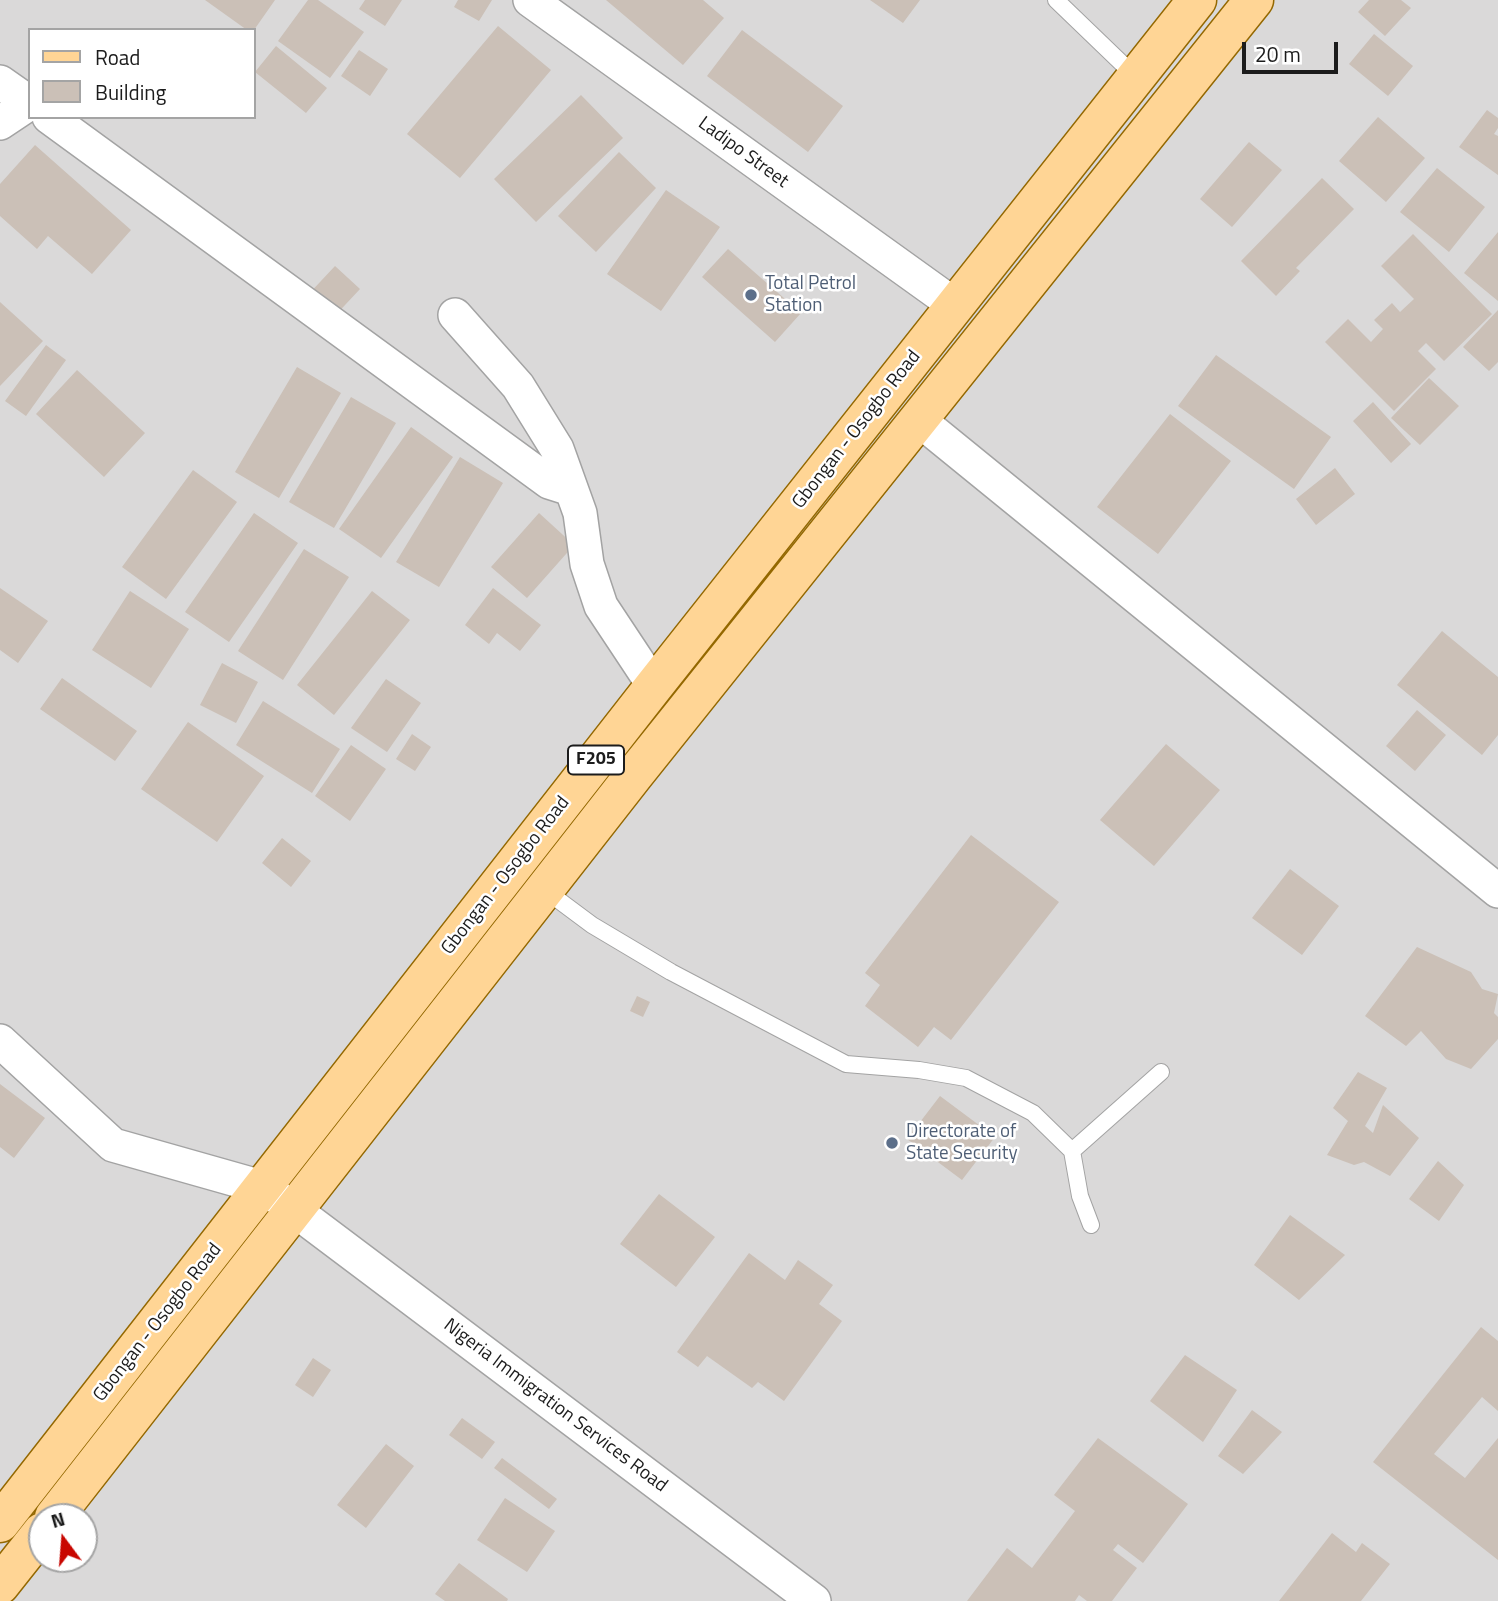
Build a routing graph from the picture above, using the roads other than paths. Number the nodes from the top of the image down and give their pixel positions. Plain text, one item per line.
1 (530, 0) edge
2 (1056, 0) edge
3 (1197, 0) edge
4 (1254, 0) edge
5 (1136, 77) junction
6 (0, 82) edge
7 (28, 102) edge
8 (28, 104) edge
9 (52, 119) edge
10 (0, 123) edge
11 (956, 306) junction
12 (455, 315) dead end
13 (919, 420) junction
14 (571, 489) junction
15 (654, 686) junction
16 (545, 890) junction
17 (1498, 891) edge
18 (0, 1041) edge
19 (1161, 1072) dead end
20 (1072, 1151) junction
21 (265, 1188) junction
22 (296, 1211) junction
23 (1091, 1225) dead end
24 (65, 1503) edge
25 (1, 1519) edge
26 (28, 1550) edge
27 (0, 1585) edge
28 (814, 1601) edge

1 - 11 street, Ladipo Street
2 - 5 lane
3 - 5 main road, Gbongan - Osogbo Road / F205
4 - 13 main road, Gbongan - Osogbo Road / F205
5 - 11 main road, Gbongan - Osogbo Road / F205
6 - 7 street
8 - 10 street
9 - 14 street
11 - 15 main road, Gbongan - Osogbo Road / F205
12 - 14 street
13 - 16 main road, Gbongan - Osogbo Road / F205
13 - 17 street
14 - 15 street
15 - 21 main road, Gbongan - Osogbo Road / F205
16 - 20 lane
16 - 22 main road, Gbongan - Osogbo Road / F205
18 - 21 street
19 - 20 lane
20 - 23 lane
21 - 22 street, Nigeria Immigration Services Road
21 - 25 main road, Gbongan - Osogbo Road / F205
22 - 24 main road, Gbongan - Osogbo Road / F205
22 - 28 street, Nigeria Immigration Services Road
26 - 27 main road

